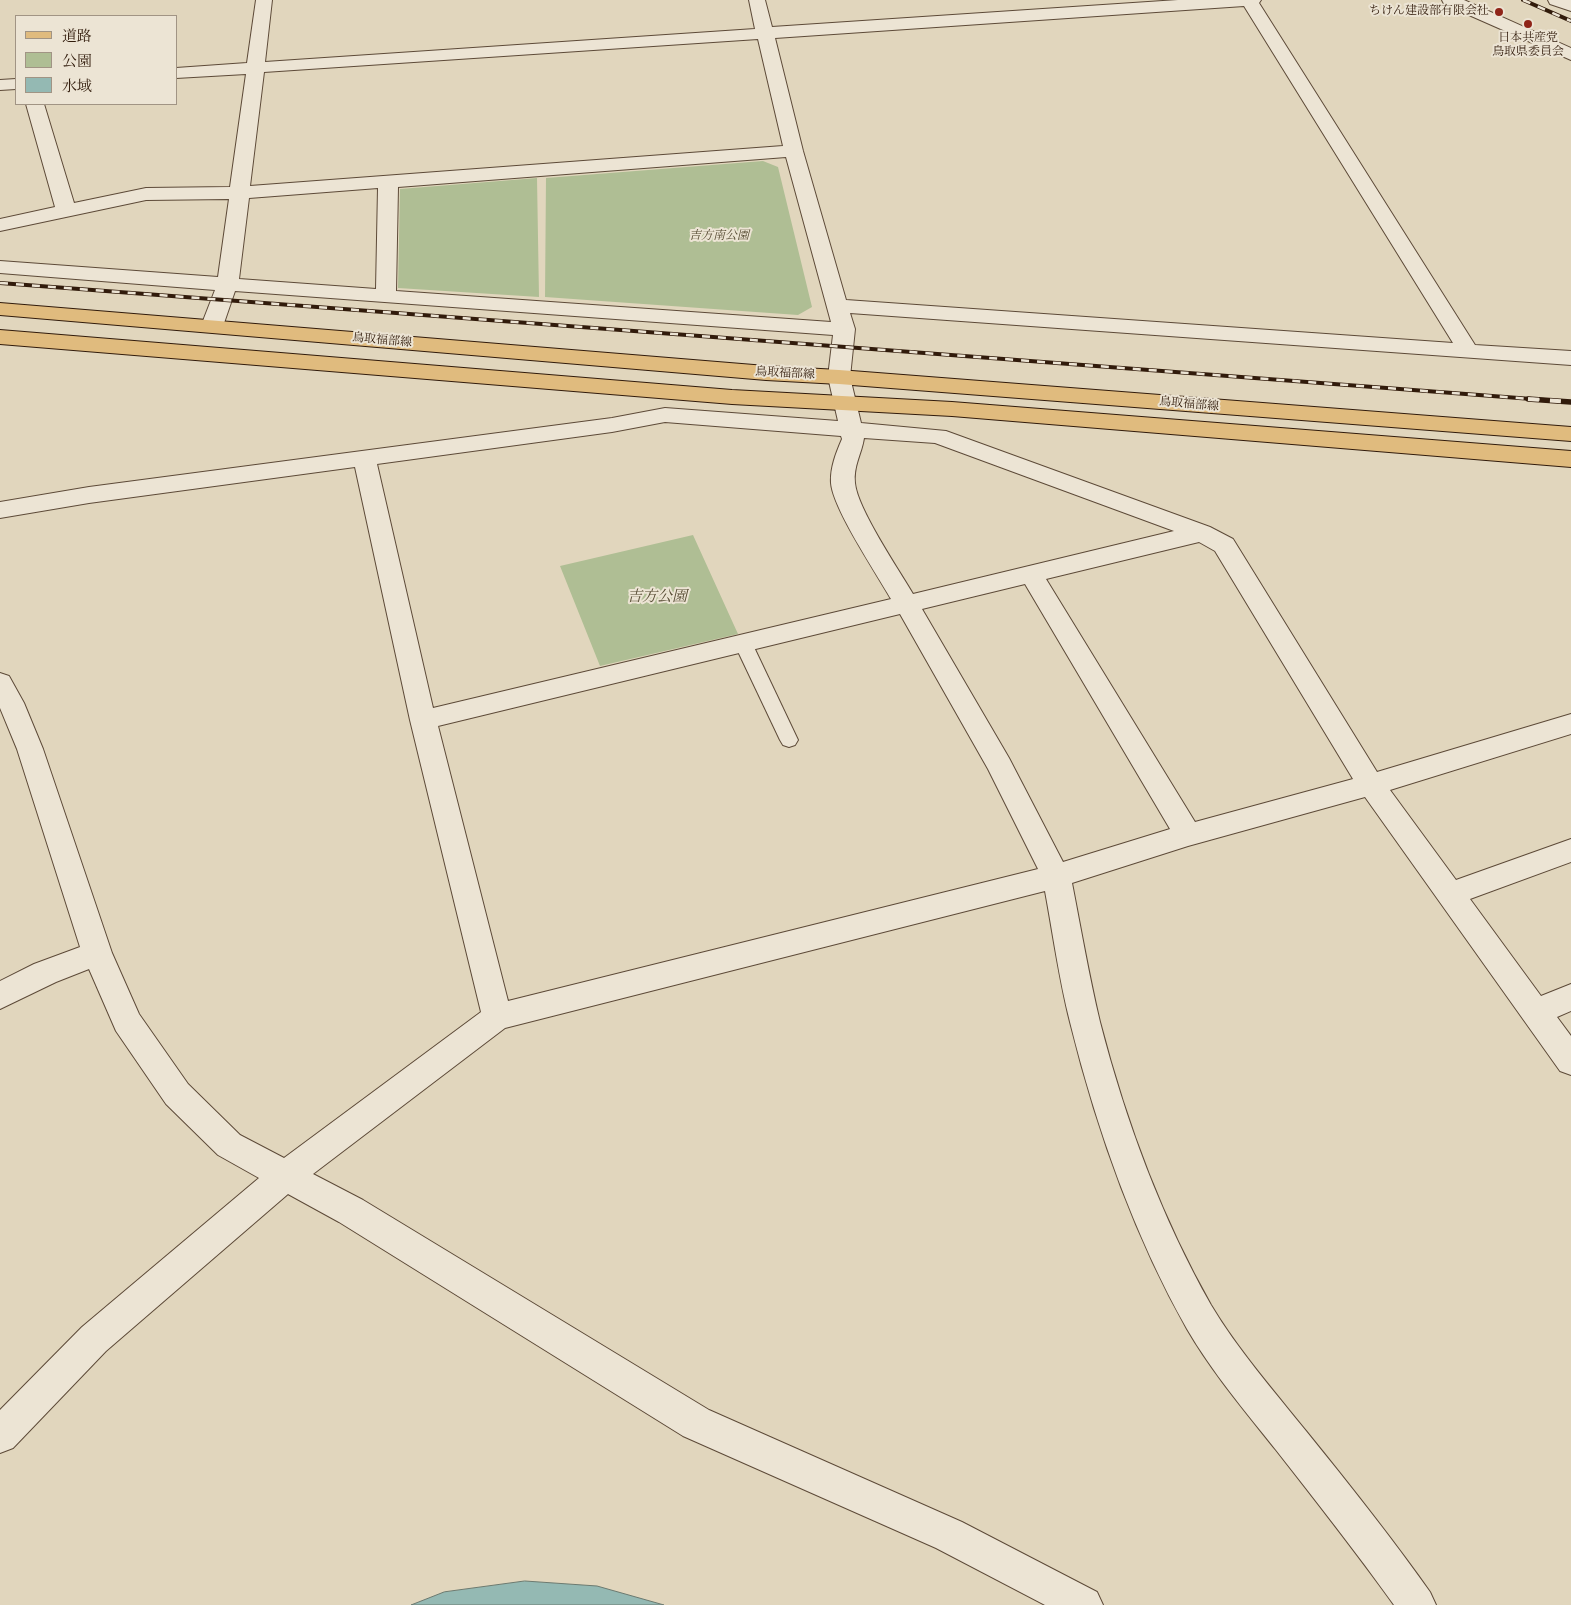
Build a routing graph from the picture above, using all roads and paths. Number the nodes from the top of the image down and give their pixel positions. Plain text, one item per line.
1 (264, 0) edge
2 (756, 0) edge
3 (1249, 0) edge
4 (1253, 0) edge
5 (1450, 0) edge
6 (1556, 0) edge
7 (1571, 6) edge
8 (766, 33) junction
9 (1571, 54) edge
10 (256, 68) junction
11 (178, 74) edge
12 (15, 84) edge
13 (0, 85) edge
14 (35, 105) edge
15 (794, 151) junction
16 (388, 181) junction
17 (239, 193) junction
18 (66, 211) junction
19 (0, 225) edge
20 (3, 258) edge
21 (228, 283) junction
22 (386, 296) junction
23 (837, 306) junction
24 (0, 309) edge
25 (212, 326) junction
26 (844, 329) junction
27 (0, 337) edge
28 (1468, 350) junction
29 (1571, 358) edge
30 (839, 376) junction
31 (847, 416) junction
32 (1571, 434) edge
33 (364, 457) junction
34 (1571, 459) edge
35 (0, 510) edge
36 (1202, 533) junction
37 (1031, 574) junction
38 (907, 604) junction
39 (743, 643) junction
40 (0, 683) edge
41 (423, 720) junction
42 (1571, 724) edge
43 (789, 740) dead end
44 (1371, 785) junction
45 (1188, 835) junction
46 (1571, 850) edge
47 (1056, 876) junction
48 (1450, 894) junction
49 (97, 953) junction
50 (0, 996) edge
51 (1571, 997) edge
52 (1536, 1012) junction
53 (497, 1017) junction
54 (1571, 1060) edge
55 (286, 1175) junction
56 (0, 1435) edge
57 (1084, 1605) edge
58 (1417, 1605) edge

1 - 10 street
2 - 8 street
3 - 4 street
3 - 8 street
3 - 28 street
5 - 9 street
6 - 7 street
8 - 10 street
8 - 15 street
10 - 11 street
10 - 17 street
12 - 13 street
14 - 18 street
15 - 16 street
15 - 23 street
16 - 17 street
16 - 22 street
17 - 18 street
17 - 21 street
18 - 19 street
20 - 21 street
21 - 22 street
21 - 25 street
22 - 26 street
23 - 26 street
23 - 28 street
24 - 25 main road, 鳥取福部線
25 - 30 main road, 鳥取福部線
26 - 30 street
27 - 31 main road, 鳥取福部線
28 - 29 street
30 - 31 street
30 - 32 main road, 鳥取福部線
31 - 33 street
31 - 34 main road, 鳥取福部線
31 - 36 street
31 - 38 street
33 - 35 street
33 - 41 street
36 - 37 street
36 - 44 street
37 - 38 street
37 - 45 street
38 - 39 street
38 - 47 street
39 - 41 street
39 - 43 lane
40 - 49 street
41 - 53 street
42 - 44 street
44 - 45 street
44 - 48 street
45 - 47 street
46 - 48 street
47 - 53 street
47 - 58 street
48 - 52 street
49 - 50 street
49 - 55 street
51 - 52 street
52 - 54 street
53 - 55 street
55 - 56 street
55 - 57 street

